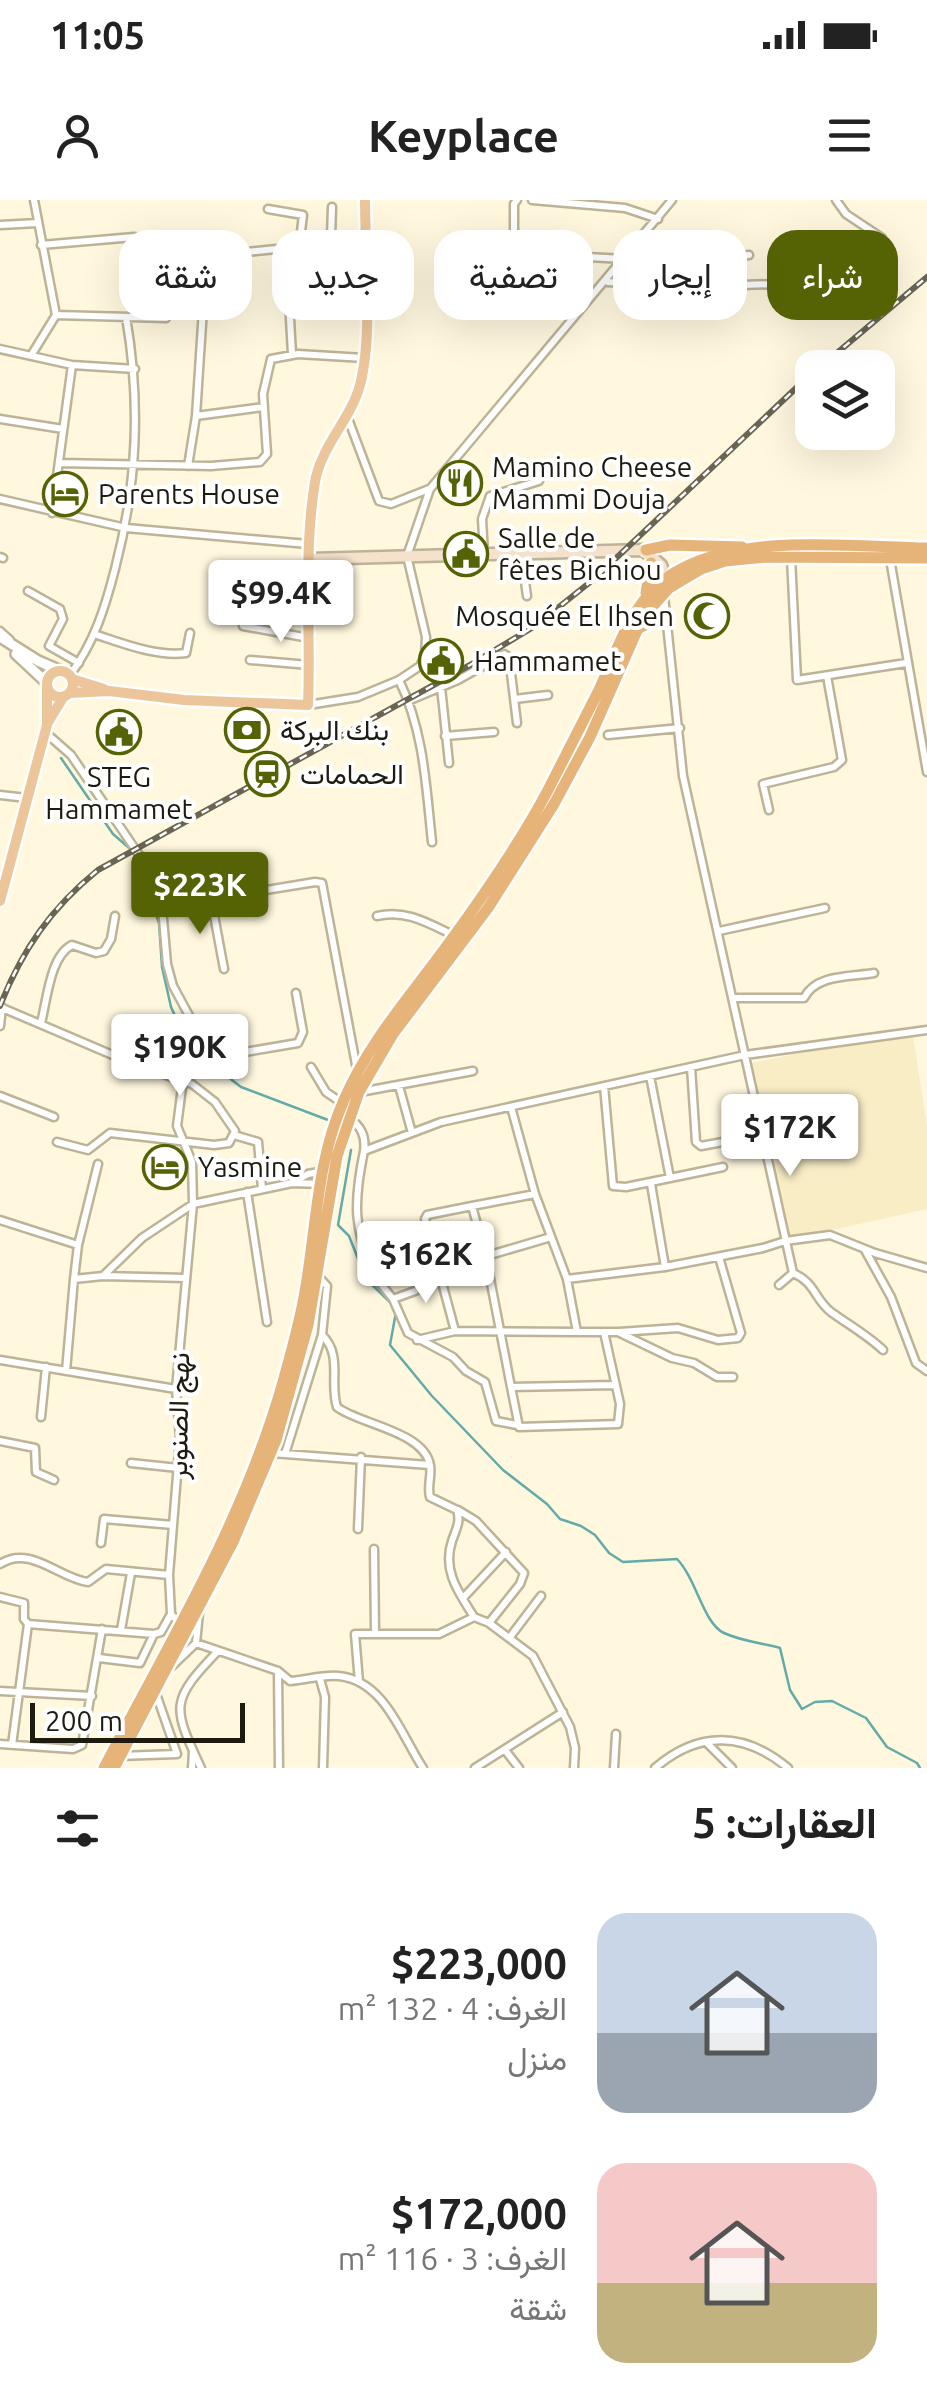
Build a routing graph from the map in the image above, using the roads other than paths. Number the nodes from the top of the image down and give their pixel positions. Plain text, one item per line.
1 (34, 200) edge
2 (365, 200) edge
3 (517, 200) edge
4 (532, 200) edge
5 (672, 200) edge
6 (836, 200) edge
7 (332, 207) dead end
8 (268, 209) dead end
9 (658, 219) junction
10 (38, 222) junction
11 (0, 225) edge
12 (302, 230) edge
13 (331, 230) edge
14 (365, 230) edge
15 (650, 230) edge
16 (870, 230) edge
17 (119, 238) edge
18 (42, 245) junction
19 (613, 258) edge
20 (613, 275) edge
21 (607, 282) junction
22 (767, 284) edge
23 (56, 316) junction
24 (119, 317) edge
25 (127, 320) edge
26 (202, 320) edge
27 (290, 320) edge
28 (364, 320) edge
29 (0, 349) edge
30 (32, 354) junction
31 (292, 354) junction
32 (364, 358) junction
33 (72, 364) junction
34 (135, 369) junction
35 (264, 406) junction
36 (196, 416) junction
37 (346, 416) junction
38 (0, 420) edge
39 (64, 428) junction
40 (59, 463) junction
41 (135, 463) junction
42 (188, 466) junction
43 (539, 481) dead end
44 (430, 489) junction
45 (0, 499) edge
46 (52, 512) junction
47 (126, 528) junction
48 (309, 544) junction
49 (756, 548) junction
50 (927, 548) edge
51 (484, 552) junction
52 (521, 552) junction
53 (645, 555) junction
54 (407, 556) junction
55 (791, 557) junction
56 (890, 558) junction
57 (927, 558) edge
58 (310, 559) junction
59 (665, 589) junction
60 (28, 591) dead end
61 (527, 596) dead end
62 (644, 596) junction
63 (666, 622) junction
64 (243, 626) dead end
65 (637, 629) junction
66 (94, 634) junction
67 (190, 634) dead end
68 (0, 637) edge
69 (311, 638) junction
70 (250, 660) dead end
71 (78, 663) junction
72 (906, 663) junction
73 (310, 665) junction
74 (67, 675) junction
75 (827, 676) junction
76 (399, 680) junction
77 (47, 685) junction
78 (442, 687) junction
79 (110, 691) junction
80 (66, 694) junction
81 (548, 695) dead end
82 (515, 699) junction
83 (408, 701) junction
84 (308, 705) junction
85 (517, 723) dead end
86 (680, 728) junction
87 (46, 729) junction
88 (494, 732) dead end
89 (608, 735) dead end
90 (445, 736) junction
91 (925, 747) edge
92 (449, 763) dead end
93 (927, 772) edge
94 (0, 795) edge
95 (28, 798) junction
96 (769, 810) dead end
97 (432, 842) dead end
98 (2, 885) edge
99 (161, 896) junction
100 (212, 899) junction
101 (0, 900) edge
102 (825, 908) dead end
103 (115, 916) dead end
104 (377, 916) dead end
105 (719, 931) junction
106 (454, 935) junction
107 (224, 968) dead end
108 (874, 973) dead end
109 (296, 993) dead end
110 (733, 998) junction
111 (1, 1007) edge
112 (41, 1023) junction
113 (0, 1026) edge
114 (926, 1031) edge
115 (746, 1055) junction
116 (310, 1067) dead end
117 (691, 1067) junction
118 (357, 1071) junction
119 (473, 1071) dead end
120 (650, 1076) junction
121 (184, 1080) junction
122 (399, 1086) junction
123 (604, 1086) junction
124 (359, 1092) junction
125 (0, 1096) edge
126 (511, 1107) junction
127 (54, 1116) dead end
128 (341, 1119) junction
129 (412, 1133) junction
130 (362, 1135) junction
131 (234, 1136) junction
132 (728, 1140) dead end
133 (58, 1142) dead end
134 (183, 1144) junction
135 (364, 1151) junction
136 (98, 1164) dead end
137 (723, 1168) dead end
138 (326, 1178) junction
139 (670, 1178) junction
140 (292, 1182) junction
141 (651, 1184) junction
142 (262, 1189) junction
143 (247, 1192) junction
144 (535, 1194) junction
145 (194, 1204) junction
146 (472, 1206) junction
147 (0, 1220) edge
148 (551, 1238) junction
149 (430, 1239) junction
150 (785, 1241) junction
151 (78, 1244) junction
152 (865, 1249) junction
153 (719, 1257) junction
154 (486, 1258) junction
155 (666, 1266) junction
156 (927, 1268) edge
157 (794, 1272) junction
158 (440, 1273) junction
159 (317, 1275) junction
160 (103, 1276) junction
161 (186, 1278) junction
162 (74, 1279) junction
163 (377, 1279) junction
164 (566, 1279) junction
165 (779, 1285) dead end
166 (393, 1300) junction
167 (268, 1322) dead end
168 (455, 1331) junction
169 (577, 1332) junction
170 (604, 1332) junction
171 (618, 1332) junction
172 (500, 1333) junction
173 (322, 1335) junction
174 (418, 1340) junction
175 (883, 1350) dead end
176 (0, 1360) edge
177 (46, 1367) junction
178 (66, 1371) junction
179 (927, 1372) edge
180 (733, 1377) dead end
181 (616, 1385) junction
182 (511, 1387) junction
183 (176, 1388) junction
184 (42, 1417) dead end
185 (518, 1426) junction
186 (0, 1440) edge
187 (271, 1453) junction
188 (285, 1454) junction
189 (361, 1457) junction
190 (131, 1463) dead end
191 (430, 1465) junction
192 (178, 1468) junction
193 (54, 1480) dead end
194 (457, 1510) junction
195 (173, 1525) junction
196 (358, 1530) dead end
197 (100, 1542) dead end
198 (374, 1549) dead end
199 (506, 1552) junction
200 (0, 1564) edge
201 (131, 1573) junction
202 (169, 1575) junction
203 (0, 1596) edge
204 (542, 1596) dead end
205 (463, 1598) junction
206 (198, 1607) junction
207 (474, 1617) junction
208 (175, 1619) junction
209 (489, 1623) junction
210 (28, 1624) junction
211 (102, 1629) junction
212 (121, 1630) junction
213 (375, 1632) junction
214 (162, 1636) junction
215 (510, 1637) junction
216 (196, 1644) junction
217 (218, 1651) junction
218 (98, 1658) junction
219 (278, 1671) junction
220 (163, 1672) junction
221 (320, 1679) junction
222 (359, 1682) junction
223 (154, 1690) junction
224 (0, 1691) edge
225 (18, 1692) junction
226 (92, 1696) junction
227 (563, 1712) junction
228 (616, 1734) dead end
229 (706, 1742) junction
230 (0, 1744) edge
231 (12, 1745) junction
232 (193, 1750) junction
233 (505, 1750) junction
234 (116, 1762) edge
235 (574, 1765) edge
236 (104, 1768) edge
237 (192, 1768) edge
238 (201, 1768) edge
239 (279, 1768) edge
240 (323, 1768) edge
241 (423, 1768) edge
242 (475, 1768) edge
243 (519, 1768) edge
244 (565, 1768) edge
245 (614, 1768) edge
246 (655, 1768) edge
247 (732, 1768) edge
248 (788, 1768) edge

1 - 10 street
2 - 14 main road
3 - 19 street
4 - 9 street
5 - 9 street
6 - 16 street
7 - 13 street
8 - 12 street
9 - 15 street
10 - 11 street
10 - 18 street
17 - 18 street
18 - 23 street
20 - 21 street
21 - 22 street
21 - 44 street
23 - 24 street
23 - 30 street
25 - 34 street
26 - 36 street
27 - 31 street
28 - 32 main road
29 - 30 street
30 - 33 street
31 - 32 street
31 - 35 street
32 - 37 main road
33 - 34 street
33 - 39 street
34 - 41 street
35 - 36 street
35 - 42 street
36 - 42 street
37 - 44 street
37 - 48 main road
38 - 39 street
39 - 40 street
40 - 41 street
40 - 46 street
41 - 42 street
41 - 47 street
43 - 51 street
44 - 54 street
45 - 46 street
46 - 47 street
47 - 48 street
47 - 66 street
48 - 58 main road
49 - 50 highway
49 - 53 highway
49 - 59 highway
51 - 52 main road
51 - 54 main road
52 - 53 main road
52 - 61 street
53 - 59 main road
53 - 62 highway
54 - 58 main road
54 - 76 street
55 - 56 highway
55 - 59 highway
55 - 75 street
56 - 57 highway
56 - 72 street
58 - 69 main road
59 - 62 highway
59 - 63 street
59 - 65 highway
60 - 71 street
62 - 106 highway
63 - 65 highway
63 - 86 street
64 - 69 street
65 - 124 highway
66 - 67 street
66 - 71 street
68 - 74 street
68 - 77 street
69 - 73 main road
70 - 73 street
71 - 74 street
72 - 75 street
72 - 91 street
73 - 84 main road
74 - 77 main road
74 - 79 main road
74 - 80 main road
75 - 96 street
76 - 83 street
76 - 84 street
77 - 80 main road
77 - 87 main road
78 - 82 street
78 - 83 street
78 - 90 street
79 - 80 main road
79 - 84 main road
80 - 87 main road
81 - 82 street
82 - 85 street
83 - 97 street
86 - 89 street
86 - 105 street
87 - 95 main road
87 - 99 street
88 - 90 street
90 - 92 street
91 - 93 street
94 - 95 street
95 - 98 main road
98 - 101 main road
99 - 100 street
99 - 109 street
100 - 107 street
100 - 118 street
102 - 105 street
103 - 112 street
104 - 106 street
105 - 110 street
106 - 118 highway
108 - 110 street
110 - 115 street
111 - 112 street
111 - 113 street
112 - 121 street
114 - 115 street
115 - 117 street
115 - 150 street
116 - 128 street
117 - 120 street
117 - 132 street
118 - 128 highway
119 - 122 street
120 - 123 street
120 - 139 street
121 - 131 street
121 - 134 street, نهج الصنوبر
122 - 124 street
122 - 129 street
123 - 126 street
123 - 141 street
124 - 128 highway
125 - 127 street
126 - 129 street
126 - 144 street
128 - 130 street
128 - 130 street
128 - 138 highway
129 - 135 street
130 - 135 street
131 - 134 street
131 - 142 street
133 - 134 street
134 - 145 street, نهج الصنوبر
135 - 163 street
136 - 151 street
137 - 139 street
138 - 140 street
138 - 140 street
138 - 159 highway
138 - 208 highway
139 - 141 street
140 - 142 street
141 - 155 street
142 - 143 street
143 - 145 street
143 - 167 street
144 - 146 street
144 - 148 street
145 - 160 street
145 - 161 street, نهج الصنوبر
146 - 149 street
146 - 154 street
147 - 151 street
148 - 154 street
148 - 164 street
149 - 158 street
149 - 163 street
150 - 152 street
150 - 153 street
150 - 157 street
151 - 162 street
152 - 156 street
152 - 179 street
153 - 155 street
153 - 171 street
154 - 158 street
154 - 172 street
155 - 164 street
157 - 165 street
157 - 175 street
158 - 166 street
158 - 168 street
159 - 173 street
159 - 187 highway
160 - 161 street
160 - 162 street
161 - 183 street, نهج الصنوبر
162 - 178 street
163 - 166 street
164 - 169 street
166 - 174 street
168 - 172 street
168 - 174 street
169 - 170 street
169 - 172 street
170 - 171 street
170 - 181 street
171 - 180 street
172 - 182 street
173 - 188 street
173 - 191 street
174 - 185 street
176 - 177 street
177 - 178 street
177 - 184 street
178 - 183 street
181 - 182 street
181 - 185 street
182 - 185 street
183 - 192 street, نهج الصنوبر
186 - 193 street
187 - 188 street
187 - 206 highway
188 - 189 street
189 - 191 street
189 - 196 street
190 - 192 street
191 - 194 street
192 - 195 street, نهج الصنوبر
194 - 199 street
194 - 205 street
195 - 197 street
195 - 202 street, نهج الصنوبر
198 - 213 street
199 - 205 street
199 - 209 street
200 - 201 street
201 - 202 street
201 - 212 street
202 - 208 street, نهج الصنوبر
203 - 210 street
204 - 215 street
205 - 207 street
206 - 216 street
206 - 220 highway
207 - 209 street
207 - 213 street
208 - 214 highway
209 - 215 street
210 - 211 street
210 - 225 street
211 - 212 street
211 - 218 street
212 - 214 street
213 - 222 street
214 - 218 street
214 - 236 highway
215 - 227 street
216 - 217 street
216 - 220 street
217 - 219 street
217 - 232 street
218 - 226 street
219 - 221 street
219 - 239 street
220 - 223 highway
221 - 222 street
221 - 240 street
222 - 241 street
223 - 234 highway
223 - 234 street
224 - 225 street
225 - 226 street
225 - 231 street
226 - 231 street
227 - 233 street
227 - 235 street
228 - 245 street
229 - 246 street
229 - 247 street
229 - 248 street
230 - 231 street
232 - 237 street
232 - 238 street
233 - 242 street
233 - 243 street
235 - 244 street

